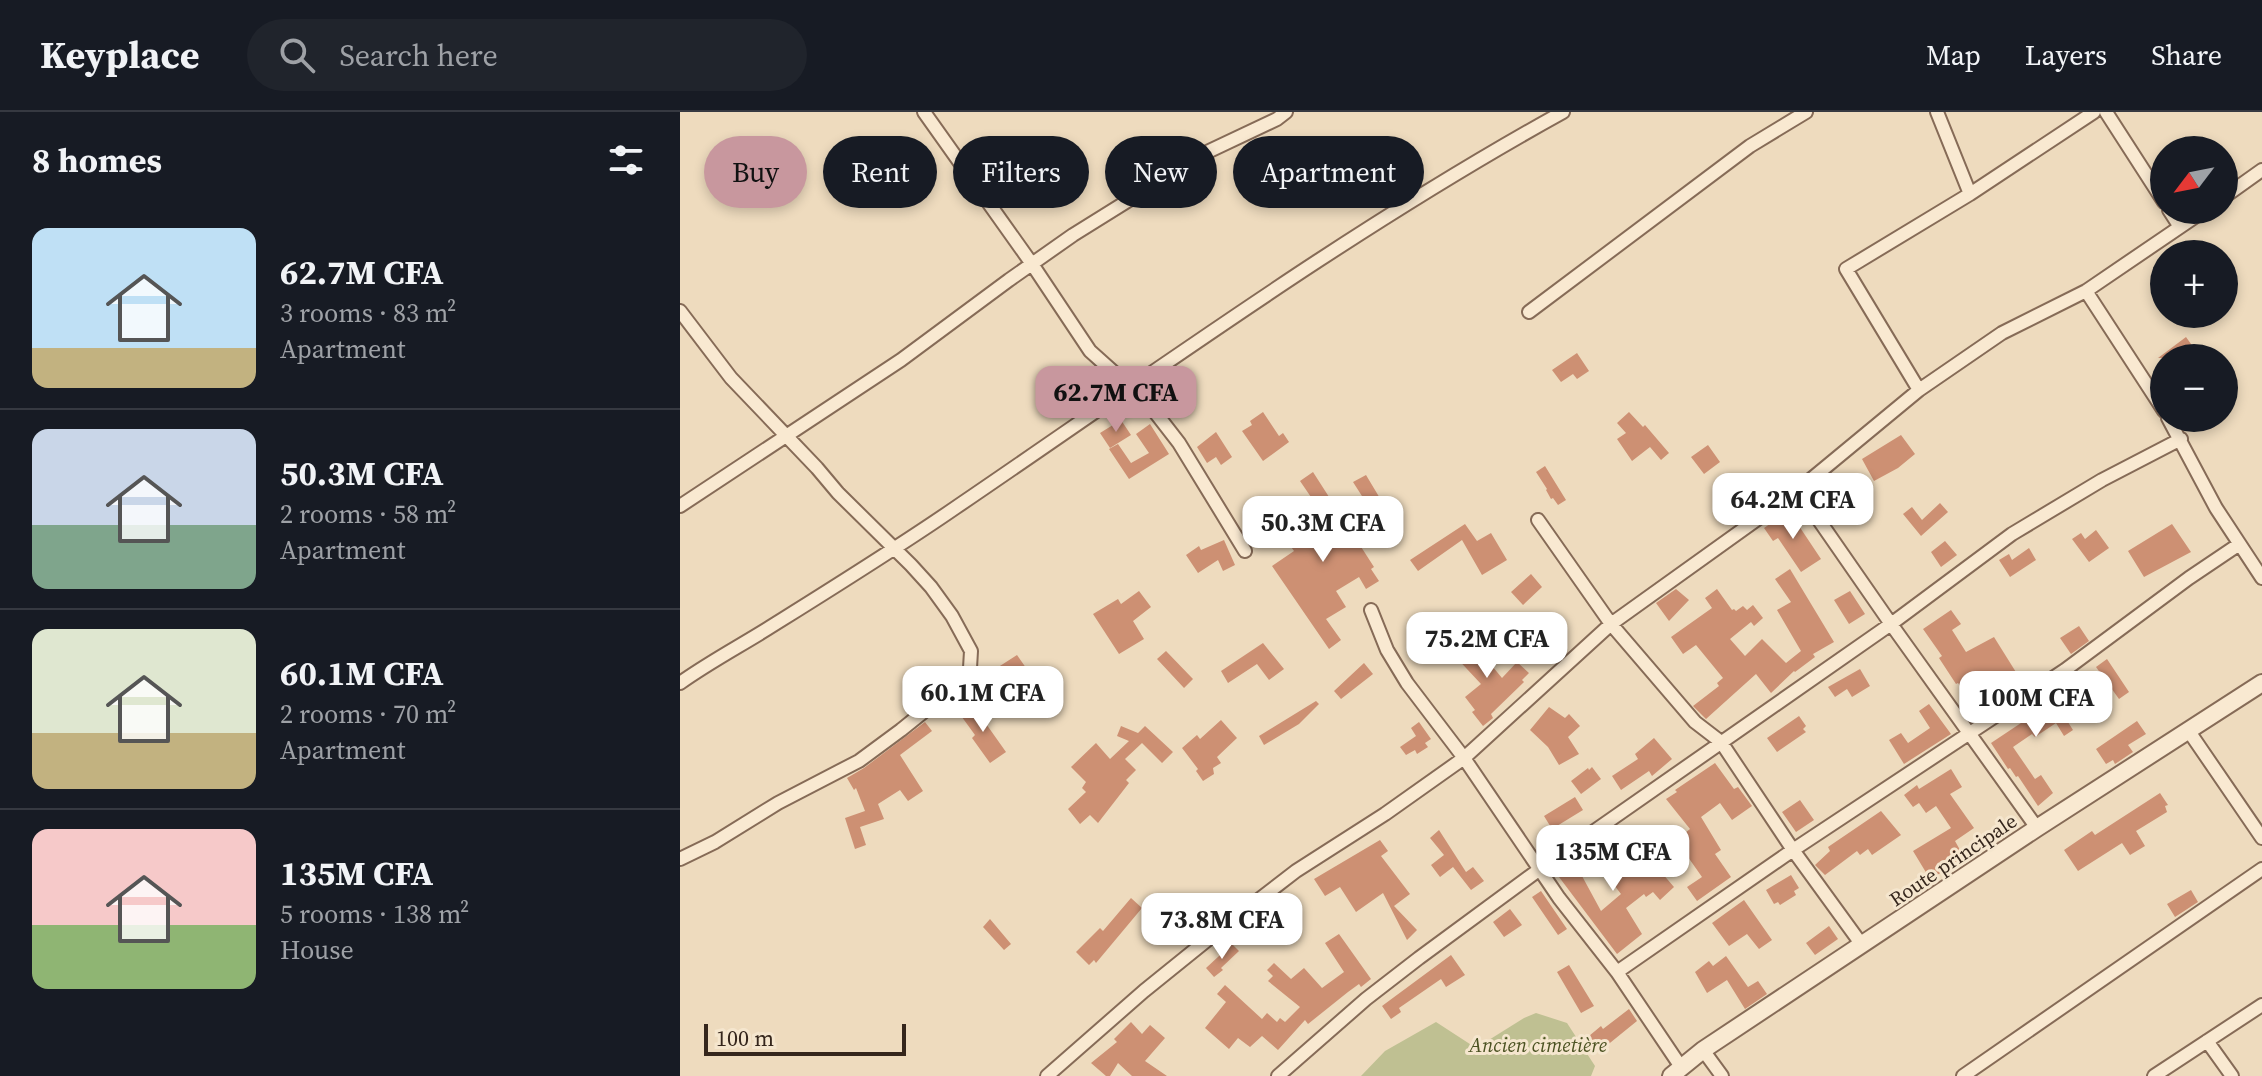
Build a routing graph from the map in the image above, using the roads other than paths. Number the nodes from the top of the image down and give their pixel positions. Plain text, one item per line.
1 (924, 112) edge
2 (1286, 112) edge
3 (1563, 112) edge
4 (1806, 112) edge
5 (1937, 112) edge
6 (2094, 112) edge
7 (2106, 112) edge
8 (2262, 170) edge
9 (2150, 180) edge
10 (2238, 187) edge
11 (1970, 194) junction
12 (2178, 224) edge
13 (2184, 224) edge
14 (2180, 227) junction
15 (1032, 264) junction
16 (2086, 291) junction
17 (680, 311) edge
18 (1529, 312) dead end
19 (1131, 388) junction
20 (2150, 389) edge
21 (1919, 390) junction
22 (2177, 432) edge
23 (785, 436) junction
24 (2181, 439) junction
25 (1798, 490) junction
26 (680, 506) edge
27 (1538, 520) dead end
28 (2238, 545) junction
29 (895, 549) junction
30 (1245, 551) dead end
31 (2262, 578) edge
32 (1371, 610) dead end
33 (1611, 624) junction
34 (1891, 624) junction
35 (680, 683) edge
36 (2262, 683) edge
37 (2188, 730) junction
38 (1970, 734) junction
39 (1721, 742) junction
40 (1464, 758) junction
41 (2037, 828) junction
42 (2262, 838) edge
43 (1793, 850) junction
44 (680, 859) edge
45 (1540, 869) junction
46 (2262, 869) edge
47 (1862, 945) junction
48 (1617, 972) junction
49 (2262, 1005) edge
50 (2207, 1041) junction
51 (1703, 1050) junction
52 (1676, 1071) edge
53 (1047, 1076) edge
54 (1278, 1076) edge
55 (1722, 1076) edge
56 (1963, 1076) edge
57 (2154, 1076) edge
58 (2232, 1076) edge

1 - 15 street
2 - 15 street
3 - 19 street
4 - 18 street
5 - 11 street
6 - 11 street
7 - 9 street
8 - 10 street
11 - 21 street
12 - 14 street
13 - 14 street
14 - 16 street
15 - 19 street
15 - 23 street
16 - 20 street
16 - 21 street
17 - 23 street
19 - 29 street
19 - 30 street
21 - 25 street
22 - 24 street
23 - 26 street
23 - 29 street
24 - 28 street
24 - 34 street
25 - 33 street
25 - 34 street
27 - 33 street
28 - 31 street
28 - 38 street
29 - 35 street
29 - 44 street
32 - 40 street
33 - 39 street
33 - 40 street
34 - 38 street
34 - 39 street
36 - 37 street, Route principale
37 - 41 street, Route principale
37 - 42 street
38 - 41 street
38 - 43 street
39 - 43 street
39 - 45 street
40 - 45 street
40 - 53 street
41 - 47 street, Route principale
43 - 47 street
43 - 48 street
45 - 48 street
45 - 54 street
46 - 56 street
47 - 51 street, Route principale
48 - 52 street
49 - 50 street
50 - 57 street
50 - 58 street
51 - 52 street, Route principale
51 - 55 street

